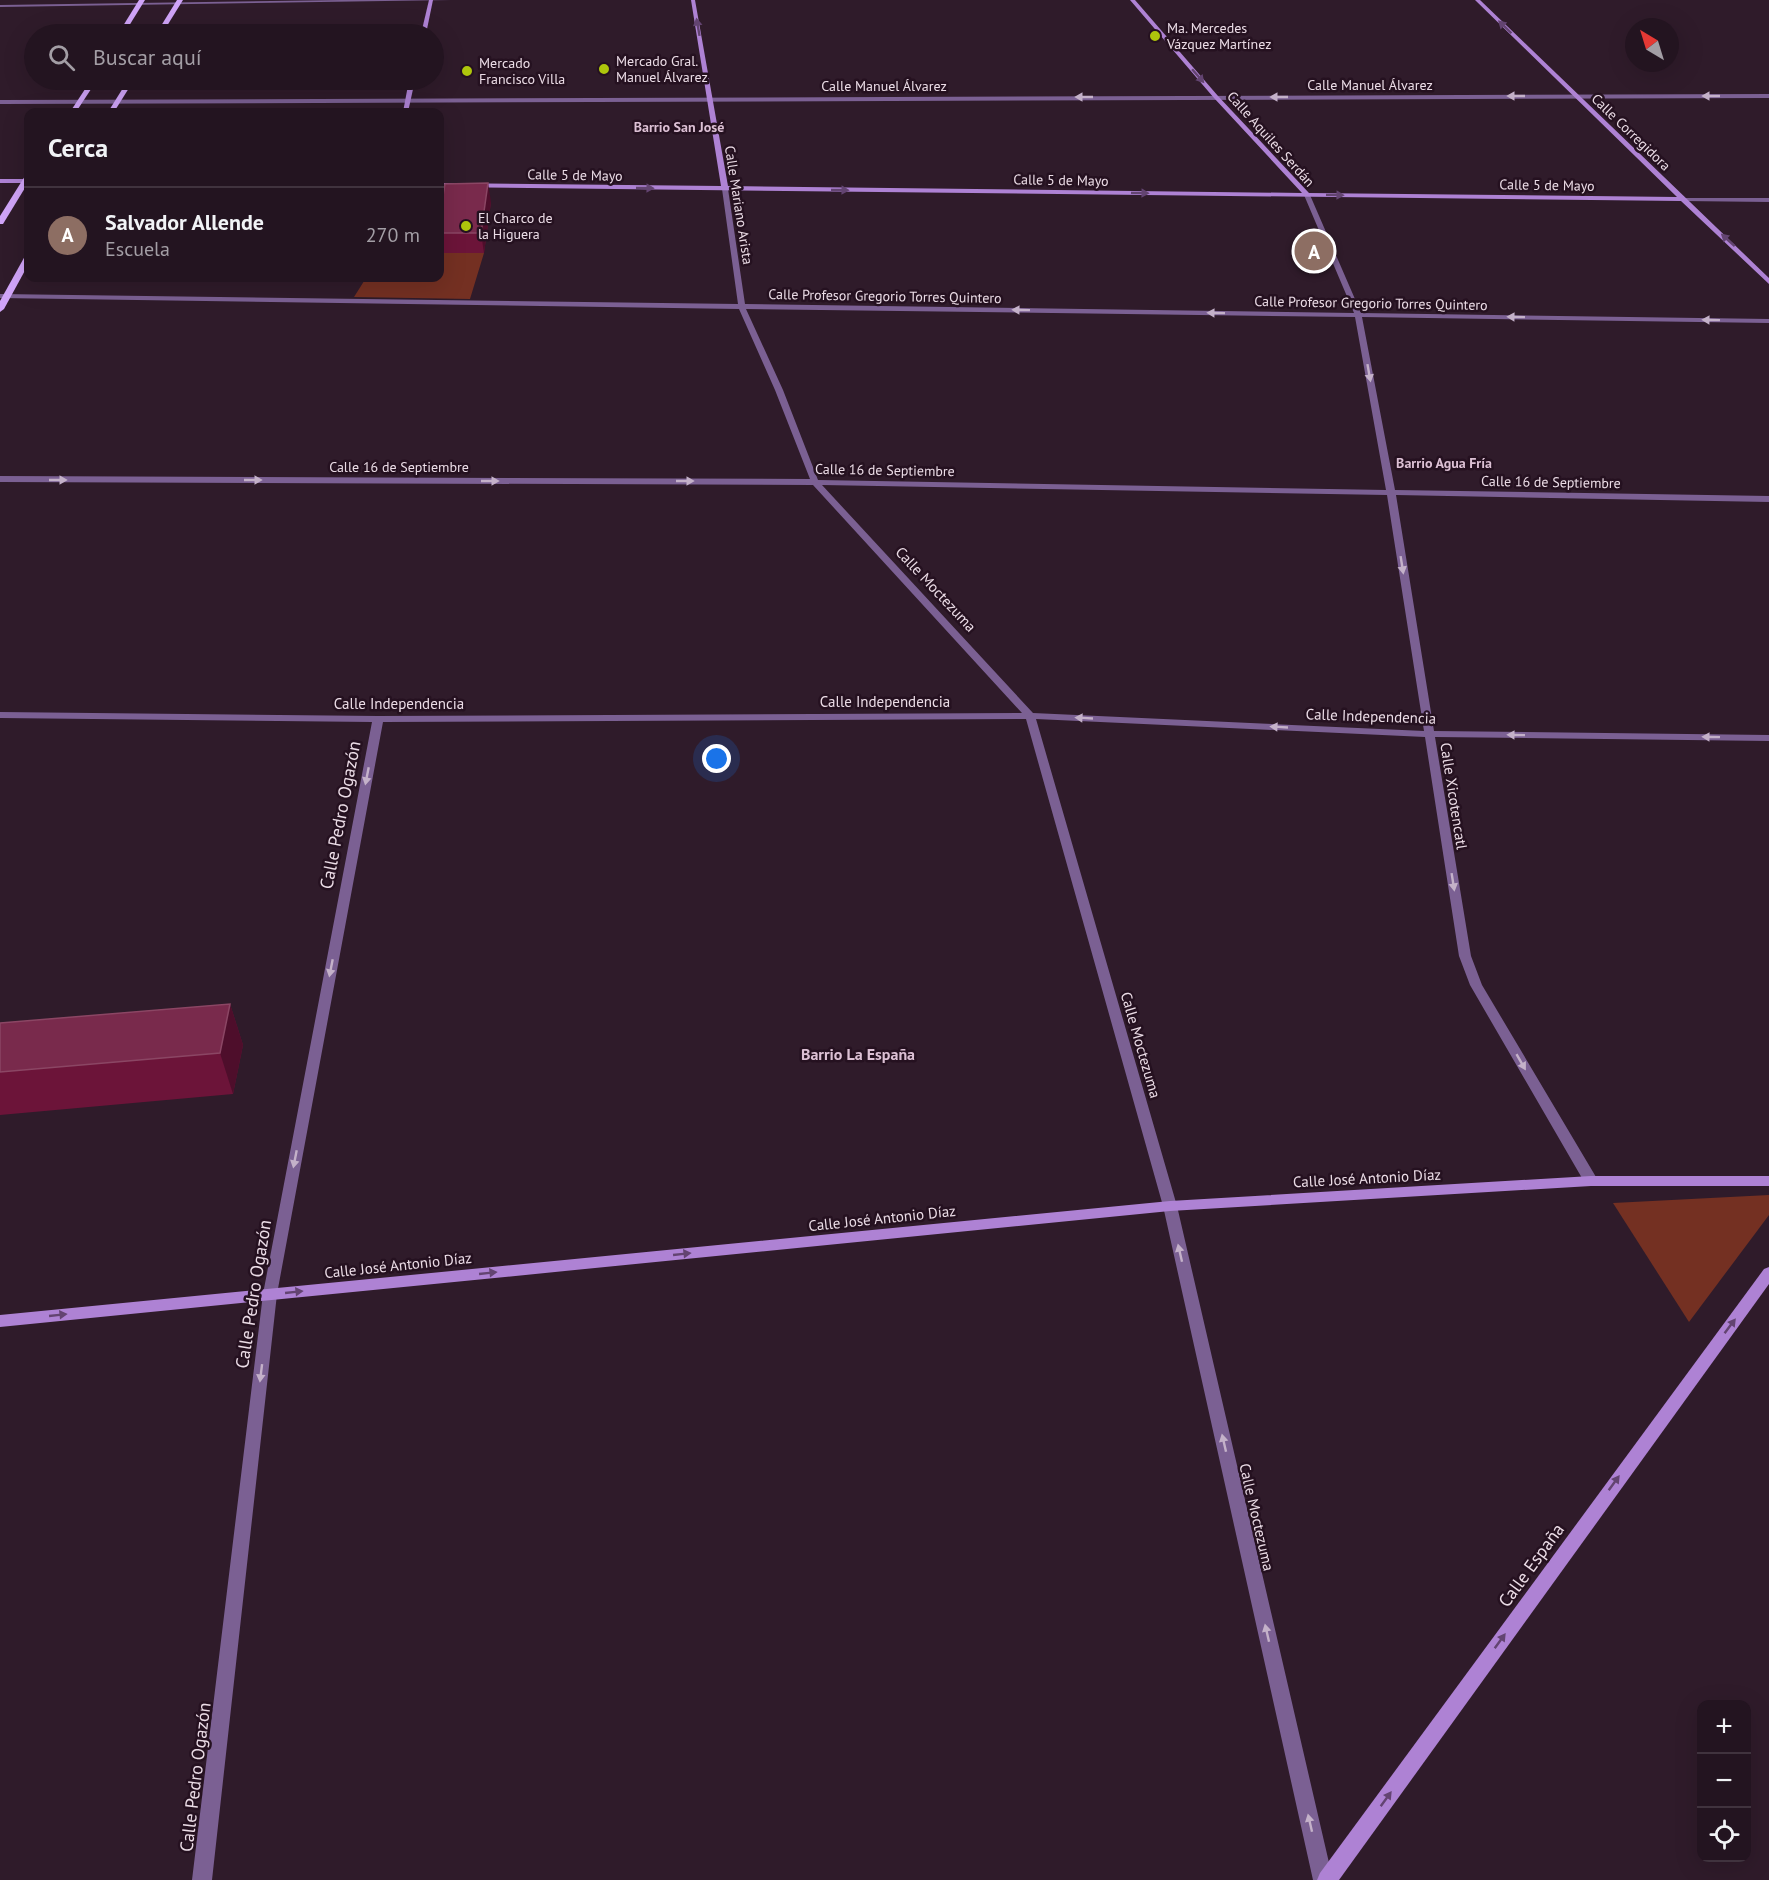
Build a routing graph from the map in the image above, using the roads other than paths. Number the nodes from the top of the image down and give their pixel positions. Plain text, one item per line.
1 (431, 0) edge
2 (448, 0) edge
3 (693, 0) edge
4 (1132, 0) edge
5 (1477, 0) edge
6 (140, 2) edge
7 (179, 2) edge
8 (0, 6) edge
9 (127, 24) edge
10 (165, 24) edge
11 (425, 24) edge
12 (88, 90) edge
13 (125, 90) edge
14 (410, 90) edge
15 (1577, 96) junction
16 (1769, 96) edge
17 (1216, 97) junction
18 (710, 98) junction
19 (408, 99) junction
20 (81, 101) junction
21 (118, 101) junction
22 (0, 102) edge
23 (76, 108) edge
24 (114, 108) edge
25 (406, 108) edge
26 (24, 180) edge
27 (0, 181) edge
28 (24, 186) edge
29 (444, 186) edge
30 (724, 189) junction
31 (1306, 195) junction
32 (1683, 199) junction
33 (1769, 200) edge
34 (0, 222) edge
35 (24, 264) edge
36 (1769, 282) edge
37 (4, 296) edge
38 (742, 306) junction
39 (0, 309) edge
40 (1358, 315) junction
41 (1769, 321) edge
42 (0, 479) edge
43 (815, 482) junction
44 (1391, 492) junction
45 (1769, 499) edge
46 (0, 715) edge
47 (1030, 716) junction
48 (378, 719) junction
49 (1429, 734) junction
50 (1769, 738) edge
51 (1591, 1181) junction
52 (1769, 1181) edge
53 (1170, 1206) junction
54 (1769, 1274) edge
55 (270, 1294) junction
56 (0, 1321) edge
57 (202, 1880) edge
58 (1325, 1880) edge

1 - 2 street
1 - 7 street
1 - 11 street
18 -> 3 street, Calle Mariano Arista
4 -> 17 street, Calle Aquiles Serdán
15 -> 5 street, Calle Corregidora
6 - 7 street
6 - 8 street
6 - 9 main road
7 - 10 main road
12 - 20 main road
13 - 21 main road
14 - 19 street
16 -> 15 street, Calle Manuel Álvarez
15 -> 17 street, Calle Manuel Álvarez
15 - 32 street, Calle Corregidora
17 -> 18 street, Calle Manuel Álvarez
17 - 31 street, Calle Aquiles Serdán
18 - 19 street, Calle Manuel Álvarez
18 - 30 street, Calle Mariano Arista
19 - 21 street, Calle Manuel Álvarez
19 - 25 street
20 - 21 street, Calle Manuel Álvarez
20 - 22 street, Calle Manuel Álvarez
20 - 23 main road
21 - 24 main road
26 - 27 street
28 - 34 main road
29 -> 30 street, Calle 5 de Mayo
30 -> 31 street, Calle 5 de Mayo
30 - 38 street, Calle Mariano Arista
31 -> 32 street, Calle 5 de Mayo
31 - 40 street, Calle Aquiles Serdán
32 - 33 street
36 -> 32 street, Calle Corregidora
35 - 37 main road
37 - 38 street, Calle Profesor Gregorio Torres Quintero
37 - 39 main road
40 -> 38 street, Calle Profesor Gregorio Torres Quintero
38 - 43 street, Calle Moctezuma
41 -> 40 street, Calle Profesor Gregorio Torres Quintero
40 -> 44 street, Calle Xicotencatl
42 -> 43 street, Calle 16 de Septiembre
43 - 44 street, Calle 16 de Septiembre
43 - 47 street, Calle Moctezuma
44 - 45 street, Calle 16 de Septiembre
44 -> 49 street, Calle Xicotencatl
46 - 48 street, Calle Independencia
47 - 48 street, Calle Independencia
49 -> 47 street, Calle Independencia
47 - 53 street, Calle Moctezuma
48 -> 55 street, Calle Pedro Ogazón
50 -> 49 street, Calle Independencia
49 -> 51 street, Calle Xicotencatl
51 - 52 street, Calle José Antonio Díaz
51 - 53 street, Calle José Antonio Díaz
55 -> 53 street, Calle José Antonio Díaz
58 -> 53 street, Calle Moctezuma
58 -> 54 street, Calle España
56 -> 55 street, Calle José Antonio Díaz
55 -> 57 street, Calle Pedro Ogazón

